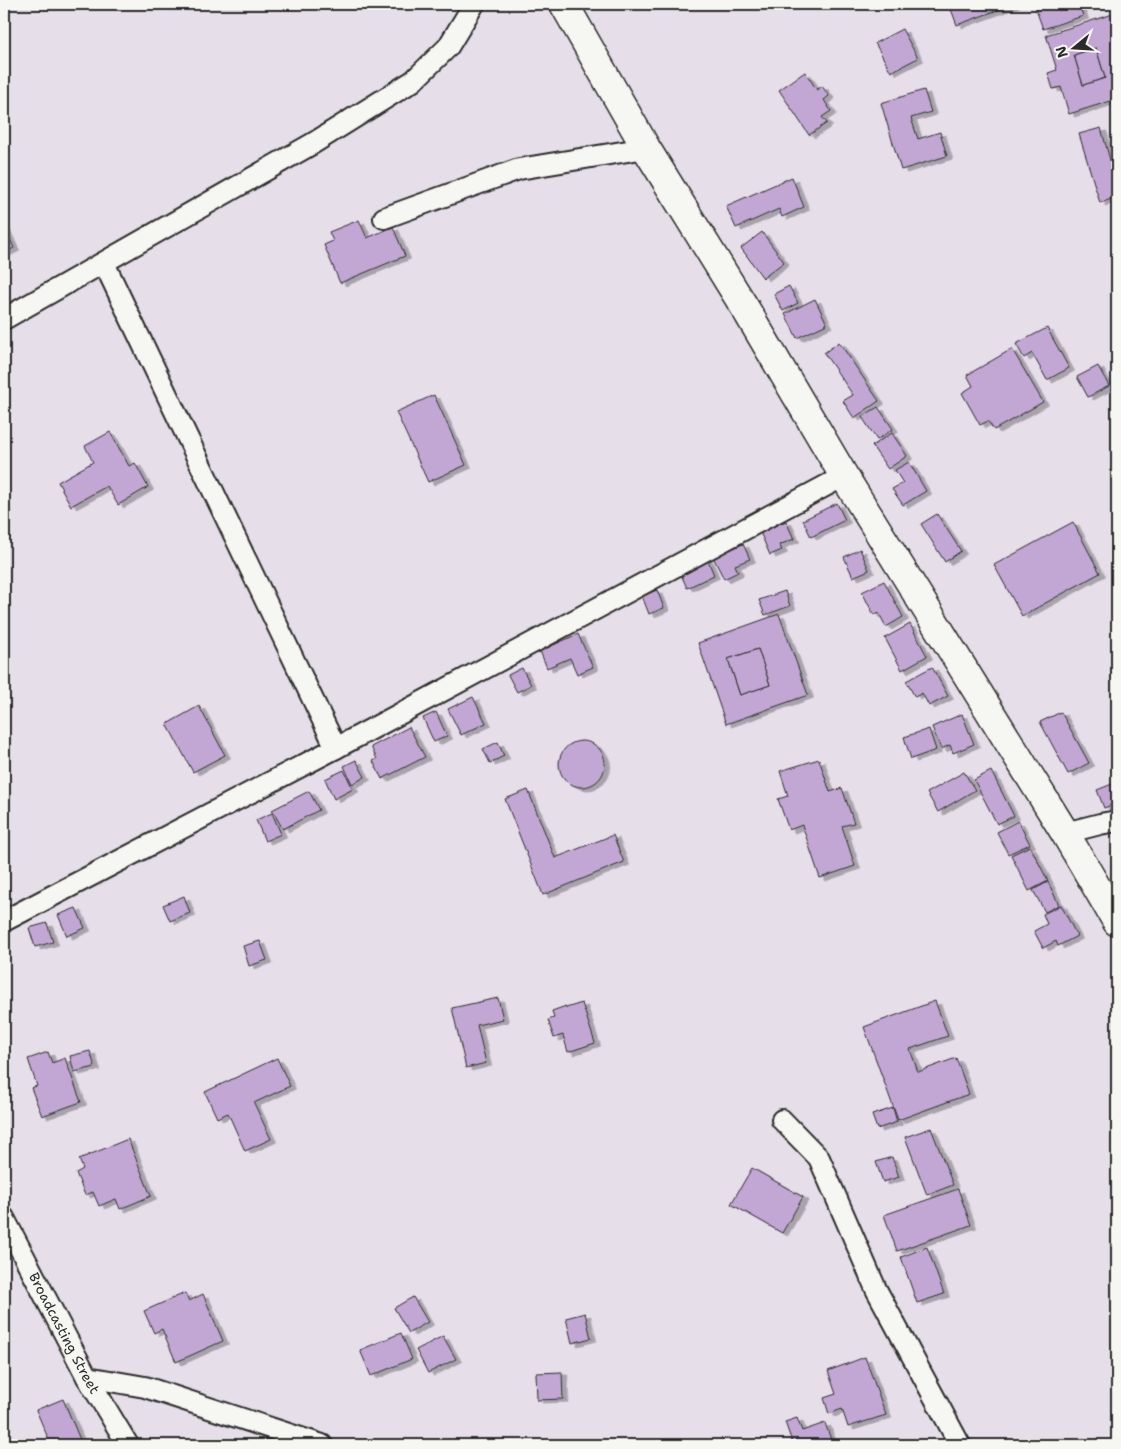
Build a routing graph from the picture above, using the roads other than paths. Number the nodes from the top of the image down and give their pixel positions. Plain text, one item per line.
1 (474, 4) edge
2 (564, 4) edge
3 (646, 148) junction
4 (384, 218) dead end
5 (104, 263) junction
6 (4, 319) edge
7 (844, 476) junction
8 (336, 748) junction
9 (1117, 821) edge
10 (1065, 833) junction
11 (4, 921) edge
12 (1117, 922) edge
13 (782, 1120) dead end
14 (4, 1218) edge
15 (87, 1377) junction
16 (128, 1445) edge
17 (322, 1445) edge
18 (960, 1445) edge

1 - 5 street
2 - 3 main road
3 - 4 street
3 - 7 main road
5 - 6 street
5 - 8 street
7 - 8 street
7 - 10 main road
8 - 11 street
9 - 10 street
10 - 12 main road
13 - 18 street
14 - 15 street, Broadcasting Street
15 - 16 street, Broadcasting Street
15 - 17 street

